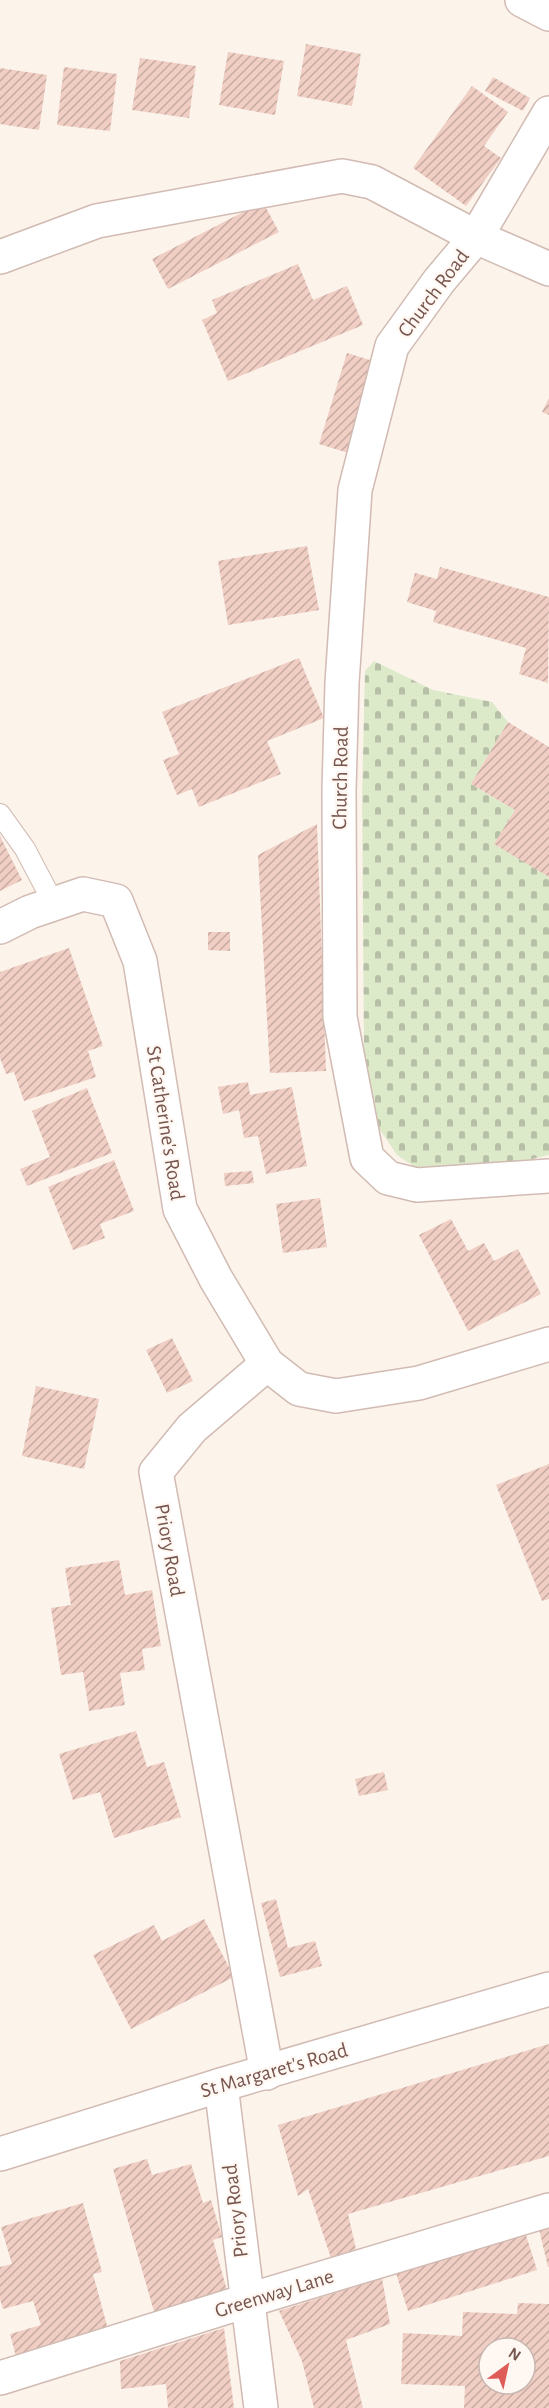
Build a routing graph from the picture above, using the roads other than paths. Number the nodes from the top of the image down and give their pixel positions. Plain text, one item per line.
1 (522, 0) edge
2 (549, 14) edge
3 (549, 113) edge
4 (476, 237) junction
5 (0, 257) edge
6 (549, 269) edge
7 (0, 814) edge
8 (54, 904) junction
9 (0, 927) edge
10 (549, 1176) edge
11 (549, 1344) edge
12 (267, 1364) junction
13 (549, 1989) edge
14 (267, 2073) junction
15 (221, 2085) junction
16 (0, 2154) edge
17 (549, 2210) edge
18 (246, 2301) junction
19 (0, 2378) edge
20 (261, 2408) edge

1 - 2 street
3 - 4 street, Church Road
4 - 5 street
4 - 6 street
4 - 10 street, Church Road
7 - 8 lane
8 - 9 street
8 - 12 street, St Catherine's Road
11 - 12 street
12 - 14 street, Priory Road
13 - 14 street, St Margaret's Road
14 - 15 street, St Margaret's Road
15 - 16 street, St Margaret's Road
15 - 18 street, Priory Road
17 - 18 street, Greenway Lane
18 - 19 street, Greenway Lane
18 - 20 street, Priory Road

